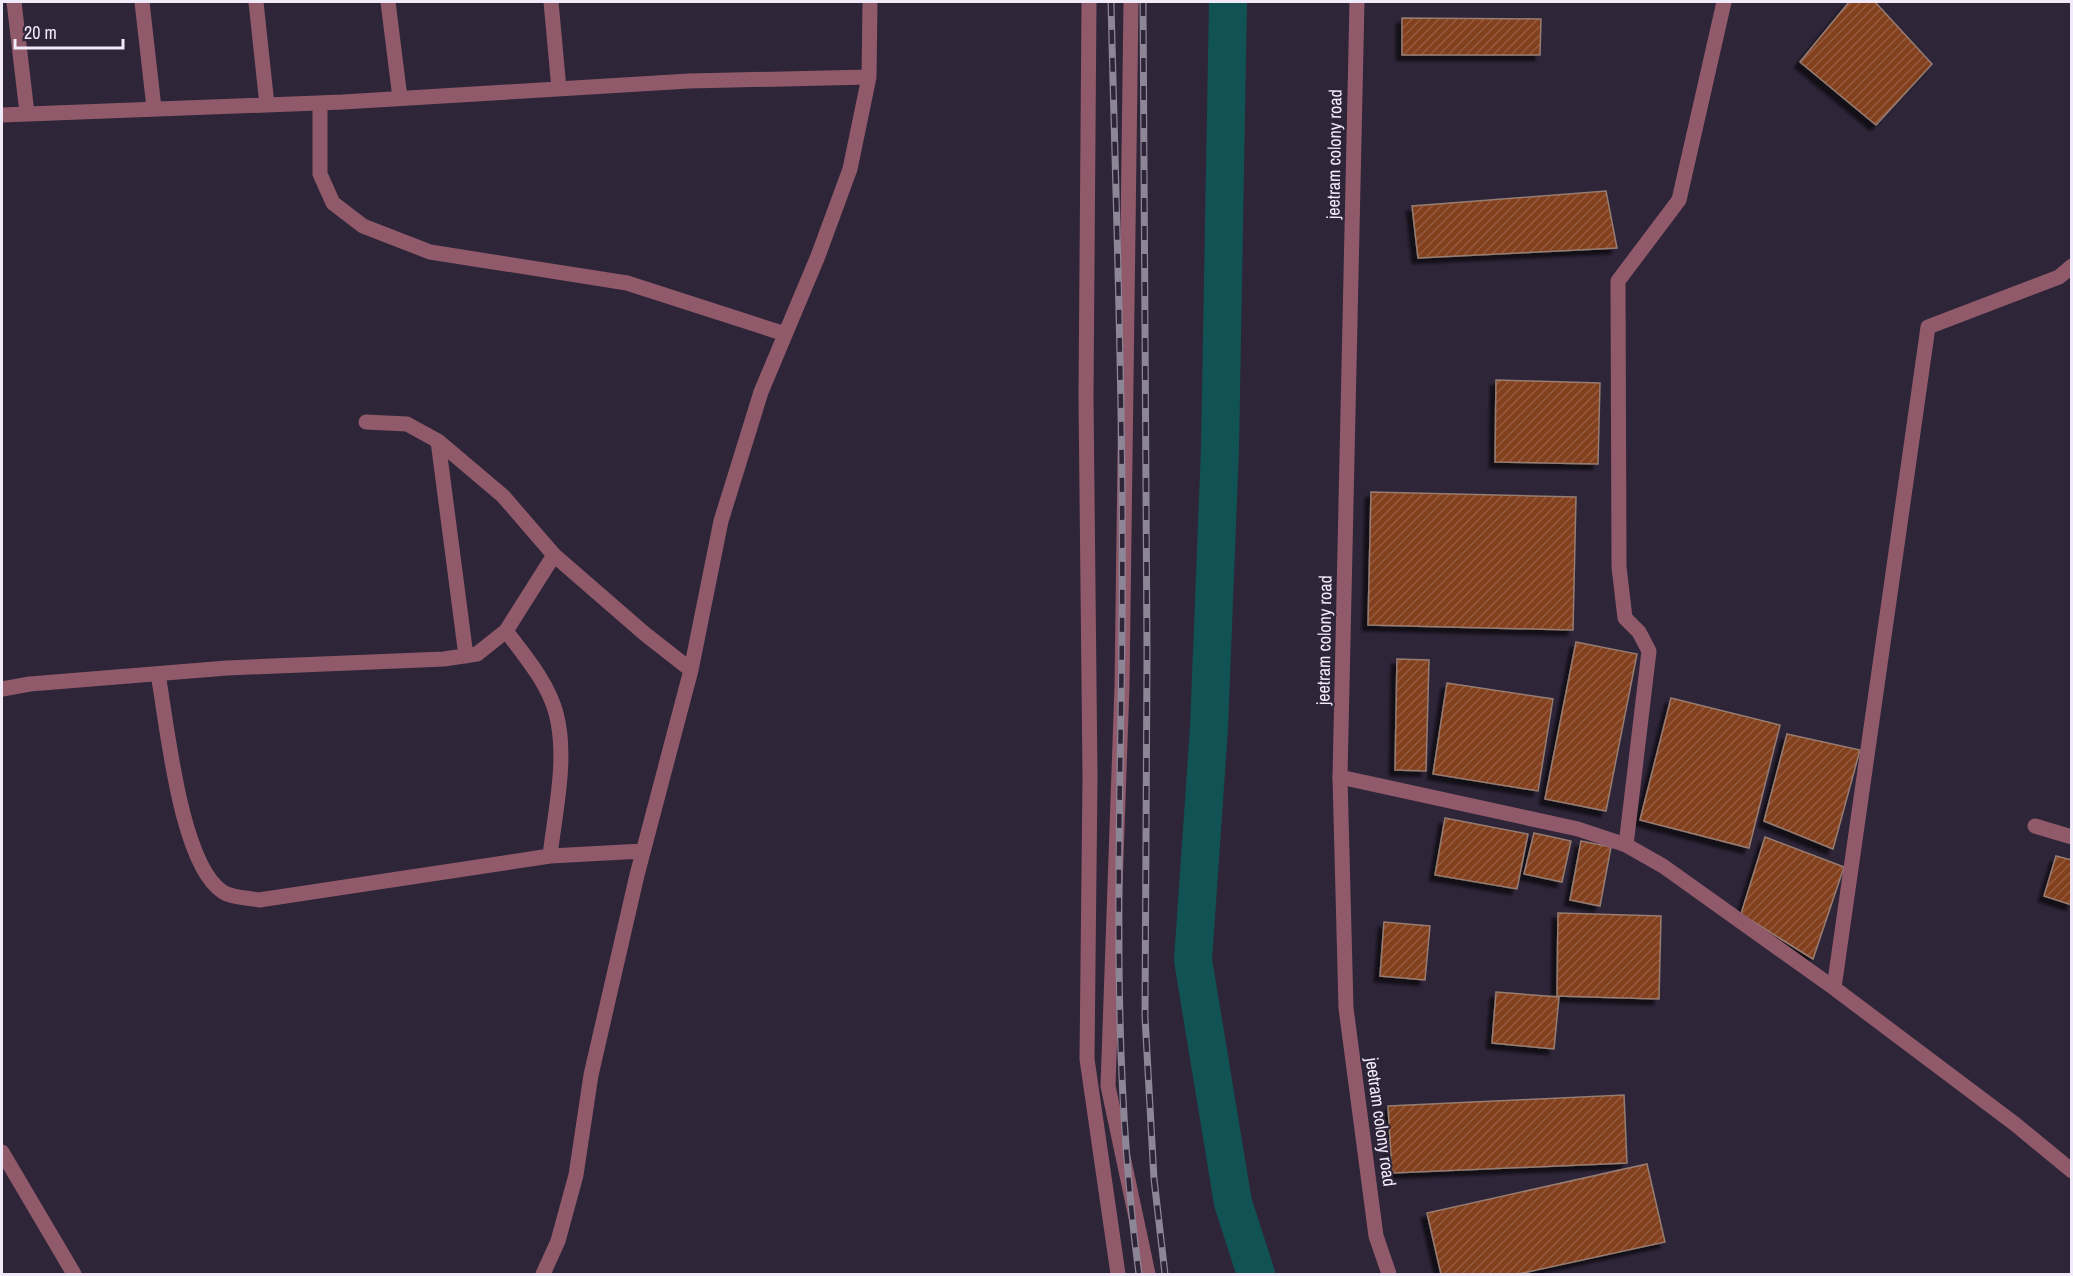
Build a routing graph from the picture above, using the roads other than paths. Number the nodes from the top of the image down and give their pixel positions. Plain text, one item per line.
1 (14, 2) edge
2 (142, 2) edge
3 (256, 2) edge
4 (388, 2) edge
5 (551, 2) edge
6 (870, 2) edge
7 (1089, 2) edge
8 (1131, 2) edge
9 (1357, 2) edge
10 (1724, 2) edge
11 (869, 77) junction
12 (559, 89) junction
13 (400, 98) junction
14 (320, 103) junction
15 (267, 105) junction
16 (154, 108) junction
17 (27, 113) junction
18 (2, 115) edge
19 (2072, 266) edge
20 (785, 334) junction
21 (366, 422) dead end
22 (438, 441) junction
23 (554, 555) junction
24 (506, 631) junction
25 (466, 656) junction
26 (691, 670) junction
27 (158, 674) junction
28 (2, 689) edge
29 (1340, 777) junction
30 (2035, 826) dead end
31 (2072, 837) edge
32 (1626, 845) junction
33 (644, 851) junction
34 (550, 856) junction
35 (1834, 988) junction
36 (2, 1152) edge
37 (2072, 1171) edge
38 (74, 1275) edge
39 (543, 1275) edge
40 (1118, 1275) edge
41 (1148, 1275) edge
42 (1389, 1275) edge

1 - 17 street
2 - 16 street
3 - 15 street
4 - 13 street
5 - 12 street
6 - 11 street
7 - 40 street
8 - 41 street
9 - 29 street, jeetram colony road
10 - 32 street
11 - 12 street
11 - 20 street
12 - 13 street
13 - 14 street
14 - 15 street
14 - 20 street
15 - 16 street
16 - 17 street
17 - 18 street
19 - 35 street
20 - 26 street
21 - 22 street
22 - 23 street
22 - 25 street
23 - 24 street
23 - 26 street
24 - 25 street
24 - 34 street
25 - 27 street
26 - 33 street
27 - 28 street
27 - 34 street
29 - 32 street
29 - 42 street, jeetram colony road
30 - 31 street
32 - 35 street
33 - 34 street
33 - 39 street
35 - 37 street
36 - 38 street

